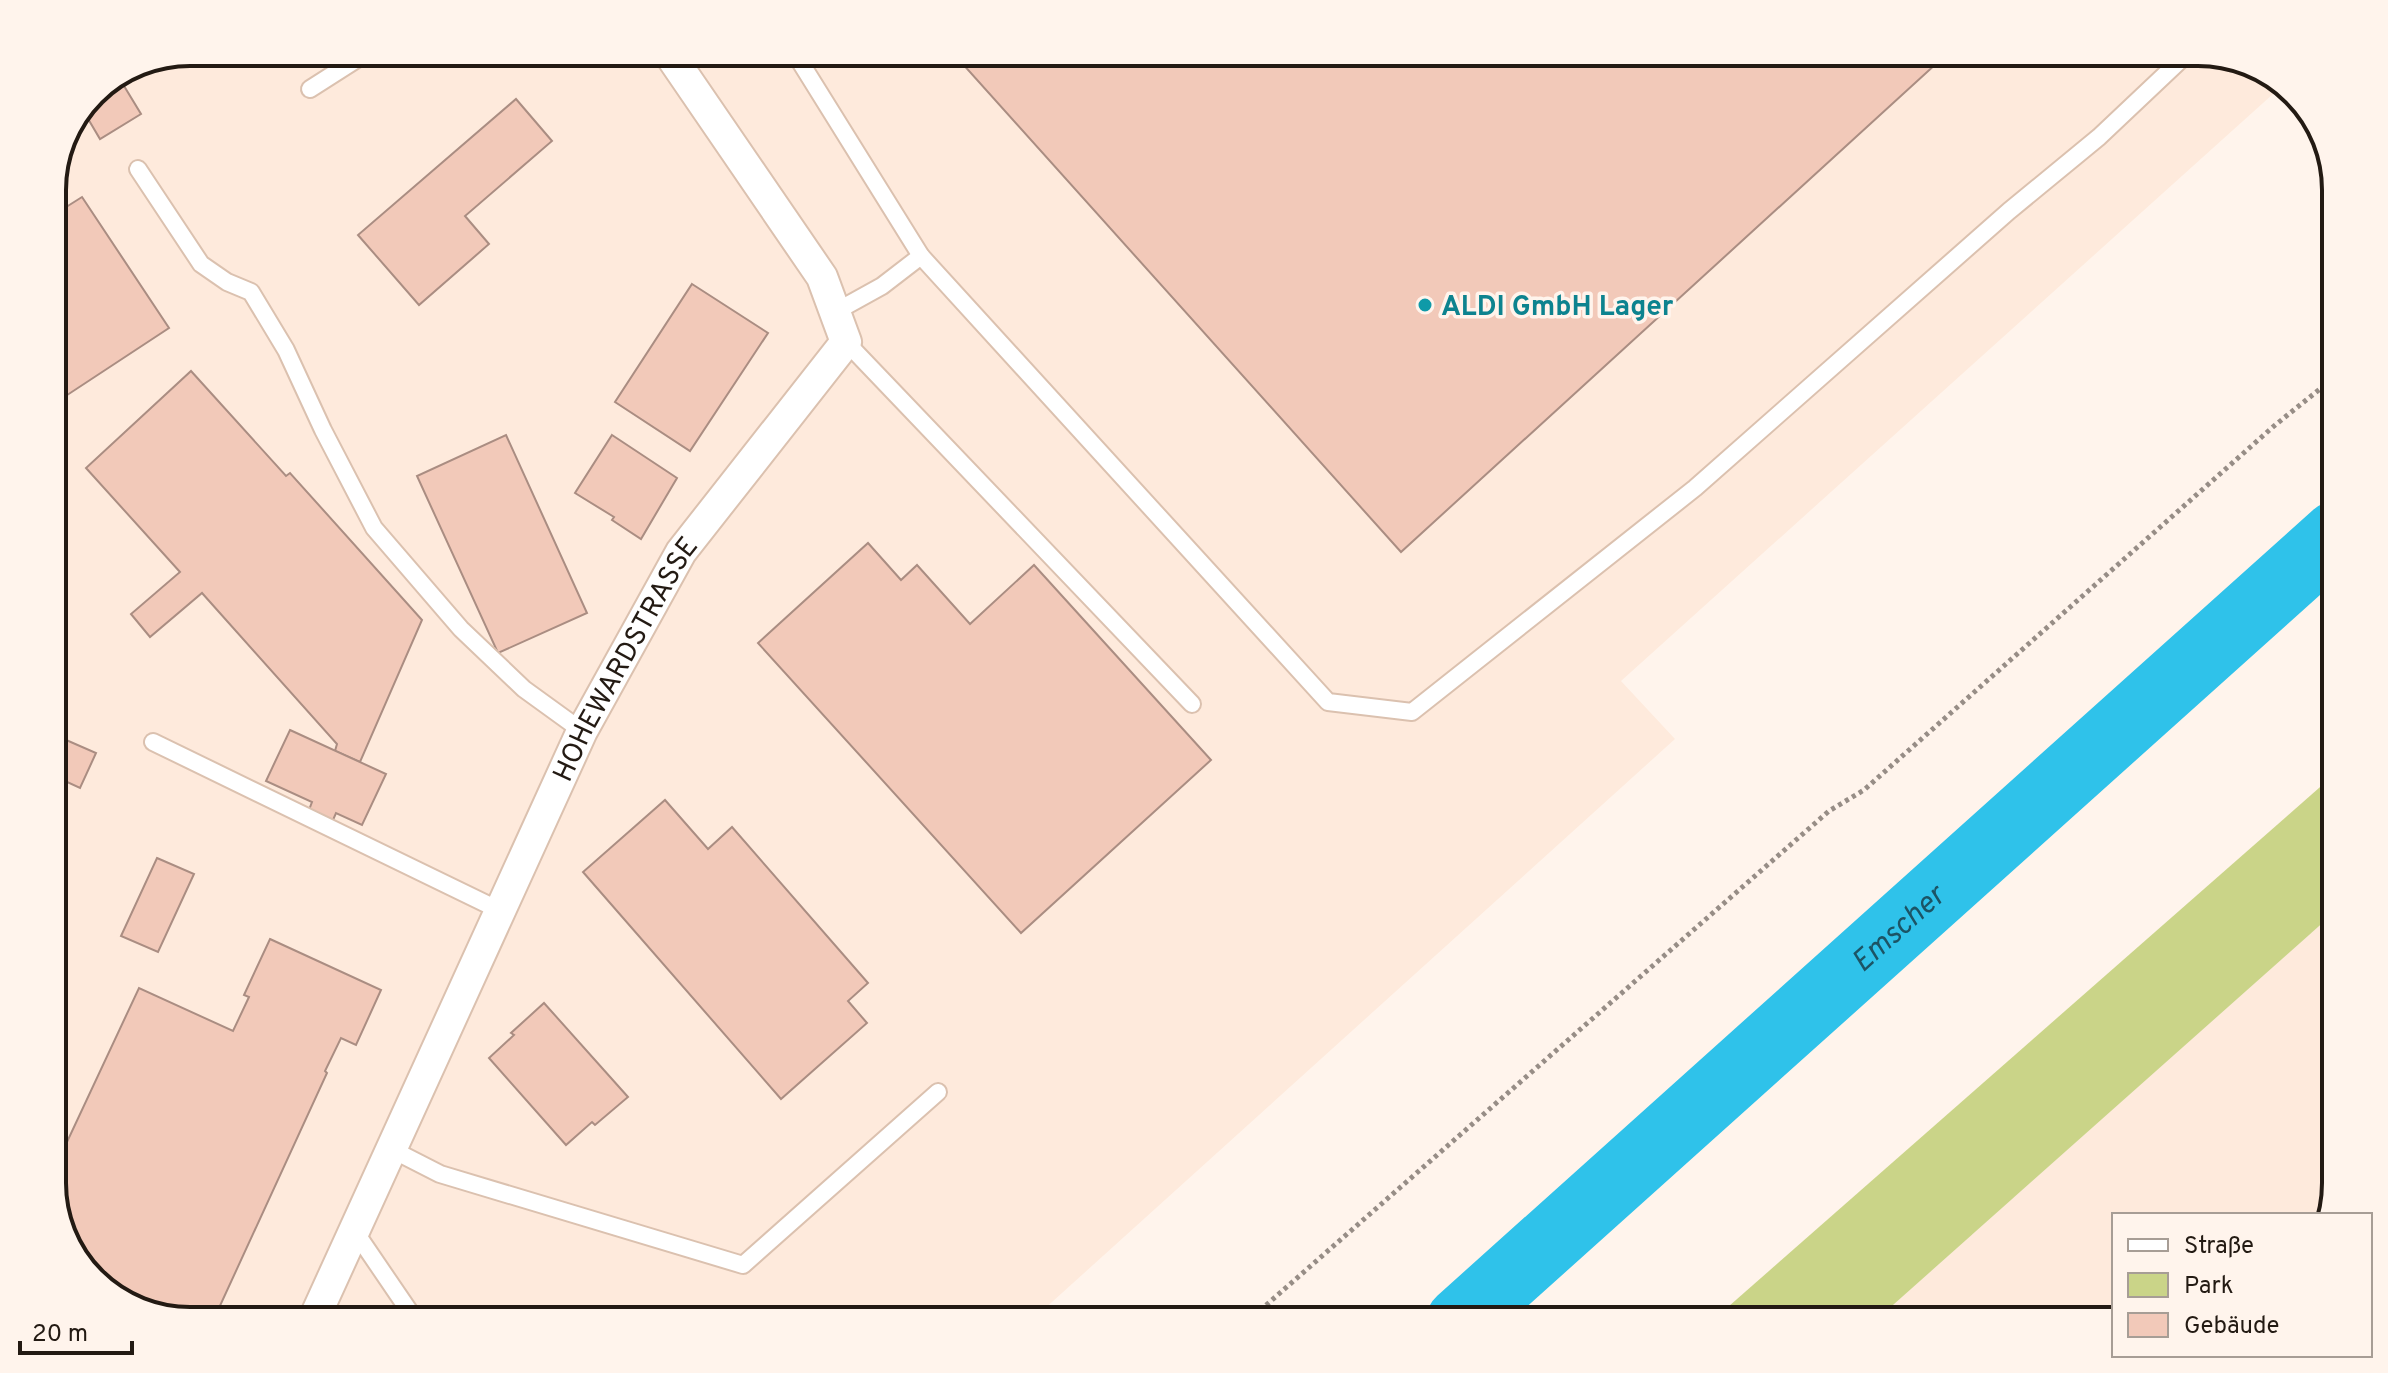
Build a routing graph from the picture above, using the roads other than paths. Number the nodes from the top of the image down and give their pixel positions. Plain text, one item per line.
1 (346, 66) edge
2 (678, 66) edge
3 (803, 66) edge
4 (2174, 66) edge
5 (310, 89) dead end
6 (138, 169) dead end
7 (921, 256) junction
8 (835, 312) junction
9 (846, 342) junction
10 (1192, 704) dead end
11 (582, 731) junction
12 (153, 742) dead end
13 (501, 911) junction
14 (938, 1092) dead end
15 (391, 1149) junction
16 (354, 1230) junction
17 (319, 1307) edge
18 (406, 1307) edge

1 - 5 lane
2 - 8 street
3 - 7 lane
4 - 7 lane
6 - 11 lane
7 - 8 lane
8 - 9 street
9 - 10 lane
9 - 11 street, HOHEWARDSTRASSE
11 - 13 street, HOHEWARDSTRASSE
12 - 13 lane
13 - 15 street, HOHEWARDSTRASSE
14 - 15 lane
15 - 16 street, HOHEWARDSTRASSE
16 - 17 street, HOHEWARDSTRASSE
16 - 18 lane

